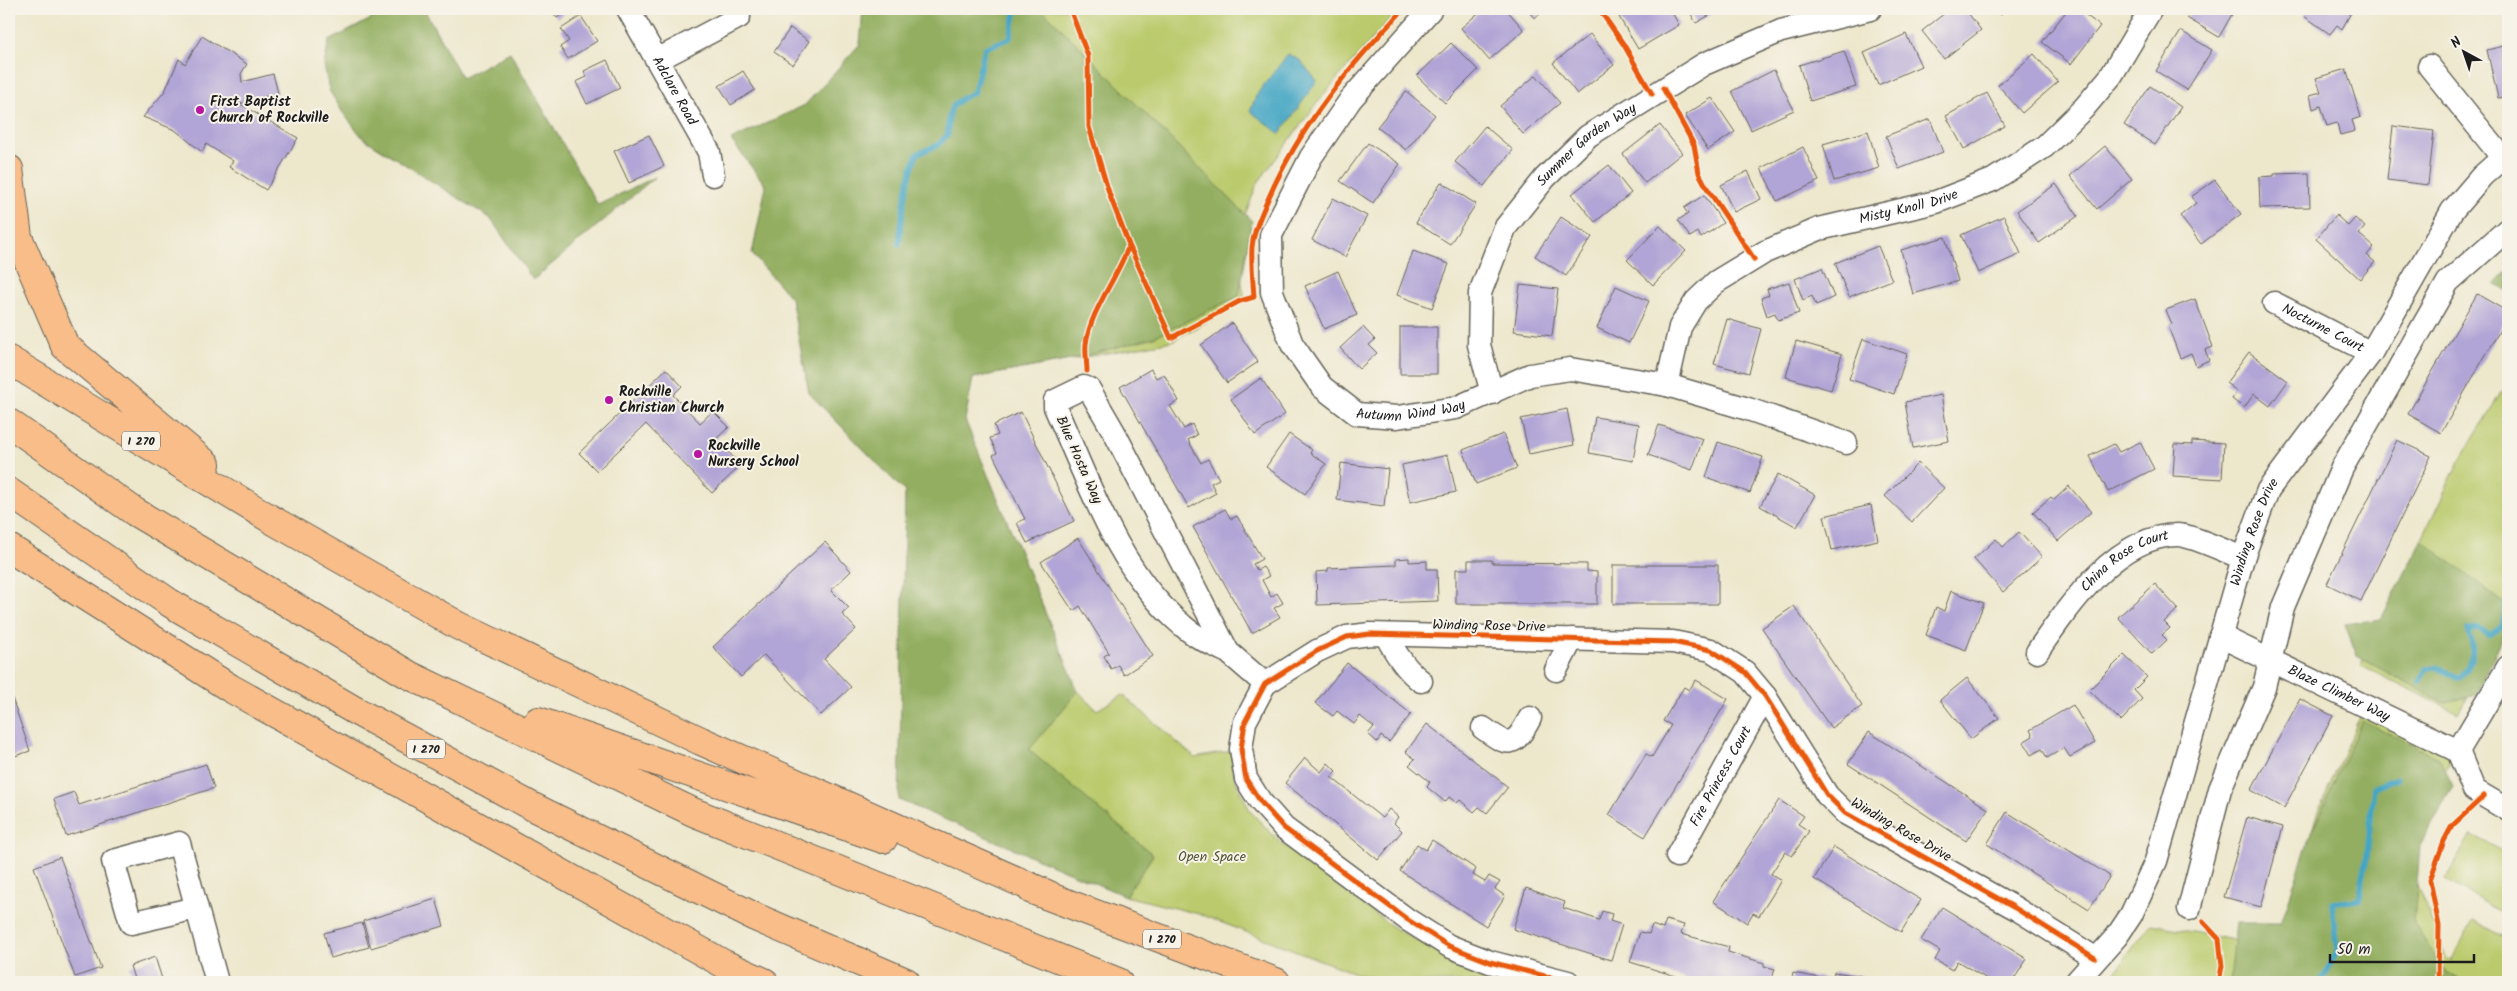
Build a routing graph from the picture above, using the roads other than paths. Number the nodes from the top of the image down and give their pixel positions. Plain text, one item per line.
1 (628, 9) edge
2 (1431, 9) edge
3 (1870, 9) edge
4 (2151, 9) edge
5 (739, 17) dead end
6 (657, 60) junction
7 (2429, 66) dead end
8 (2505, 160) edge
9 (9, 169) edge
10 (713, 175) dead end
11 (2508, 228) edge
12 (2274, 303) dead end
13 (2371, 353) junction
14 (9, 360) edge
15 (1667, 385) junction
16 (1492, 393) junction
17 (9, 423) edge
18 (1846, 443) dead end
19 (9, 492) edge
20 (274, 521) junction
21 (9, 548) edge
22 (2243, 558) junction
23 (1386, 635) junction
24 (2220, 636) junction
25 (1572, 639) junction
26 (1228, 652) junction
27 (2037, 652) dead end
28 (2269, 660) junction
29 (2508, 667) edge
30 (1556, 670) dead end
31 (409, 675) junction
32 (1421, 681) dead end
33 (1265, 684) junction
34 (1765, 696) junction
35 (1530, 718) dead end
36 (1483, 728) dead end
37 (2458, 751) junction
38 (2508, 810) edge
39 (1677, 856) dead end
40 (1049, 896) junction
41 (196, 908) dead end
42 (2190, 909) dead end
43 (2096, 958) junction
44 (217, 982) edge
45 (764, 982) edge
46 (906, 982) edge
47 (1118, 982) edge
48 (1276, 982) edge
49 (1568, 982) edge
50 (2076, 982) edge

1 - 6 street, Adclare Road
2 - 16 street, Autumn Wind Way
3 - 16 street, Summer Garden Way
4 - 15 street, Misty Knoll Drive
5 - 6 street
6 - 10 street, Adclare Road
7 - 8 street
8 - 13 street, Winding Rose Drive
9 - 20 highway
11 - 28 street
12 - 13 street, Nocturne Court
13 - 22 street, Winding Rose Drive
14 - 20 highway, I 270
15 - 16 street, Autumn Wind Way
15 - 18 street, Autumn Wind Way
17 - 31 highway
19 - 46 highway, I 270
20 - 40 highway, I 270
21 - 45 highway
22 - 24 street, Winding Rose Drive
22 - 27 street, China Rose Court
23 - 25 street, Winding Rose Drive
23 - 32 street
23 - 33 street, Winding Rose Drive
24 - 28 street, Blaze Climber Way
24 - 43 street, Winding Rose Drive
25 - 30 street
25 - 34 street, Winding Rose Drive
26 - 26 street, Blue Hosta Way
26 - 33 street, Blue Hosta Way
28 - 37 street, Blaze Climber Way
28 - 42 street
29 - 37 street
31 - 40 highway
31 - 47 highway
33 - 49 street, Winding Rose Drive
34 - 39 street, Fire Princess Court
34 - 43 street, Winding Rose Drive
35 - 36 street
37 - 38 street
40 - 48 highway, I 270
41 - 44 street
43 - 50 street, Winding Rose Drive

